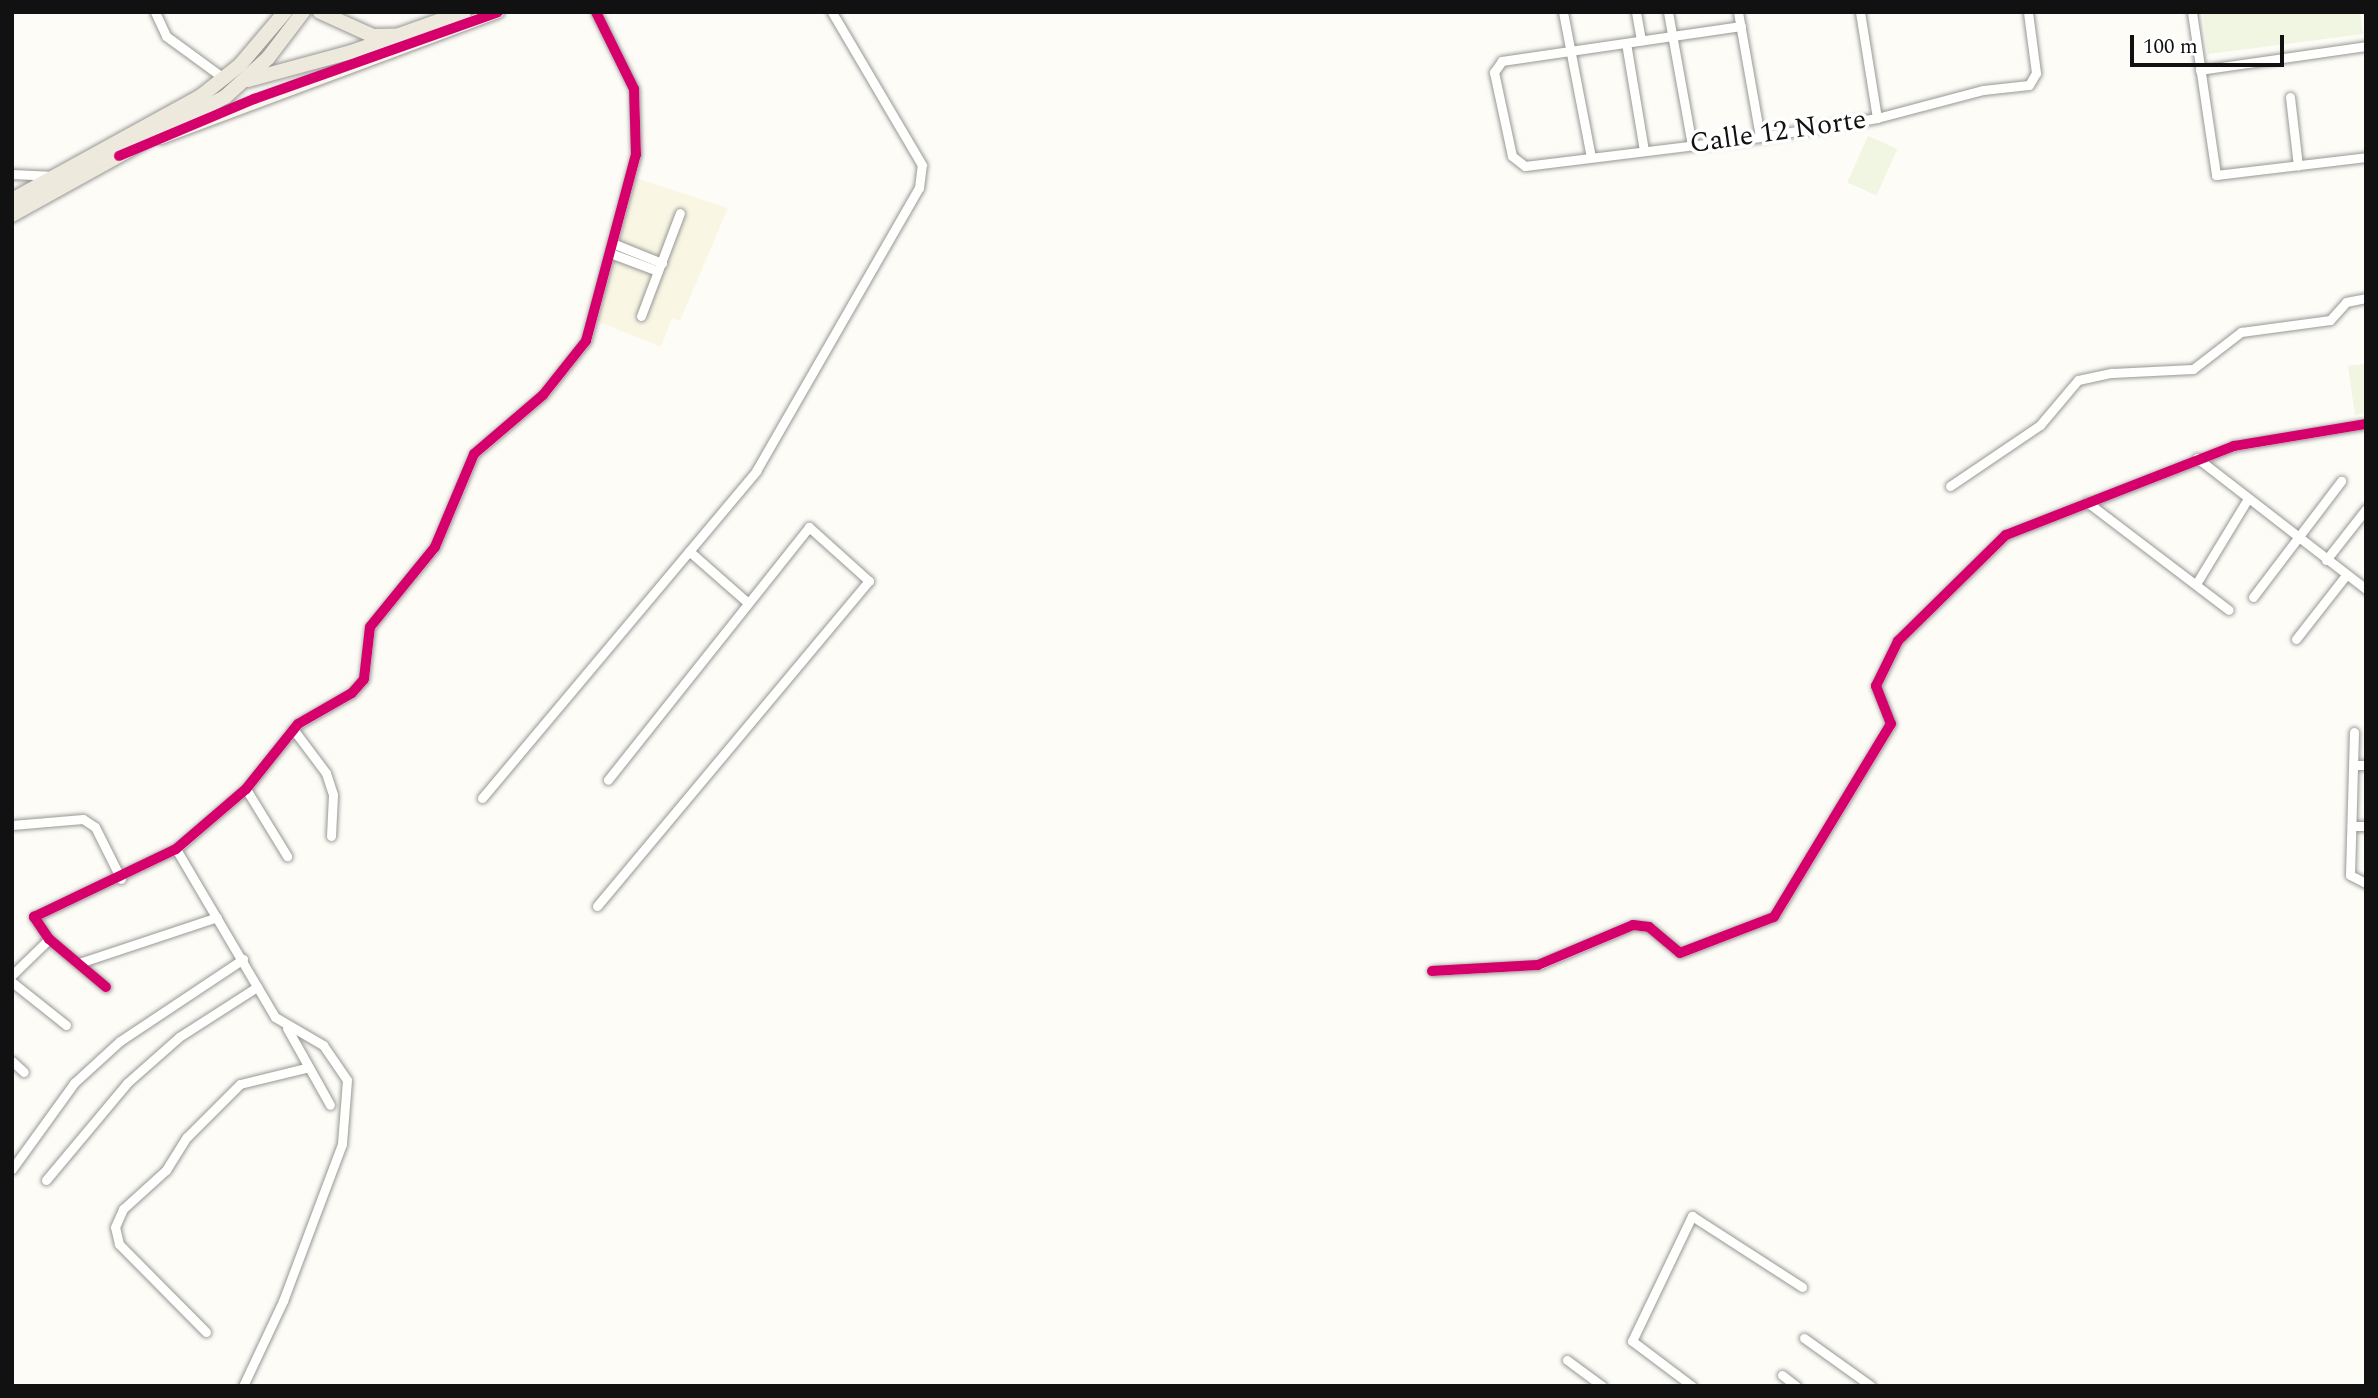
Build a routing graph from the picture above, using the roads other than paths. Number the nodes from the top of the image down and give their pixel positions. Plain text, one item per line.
1 (155, 12) edge
2 (285, 12) edge
3 (303, 12) edge
4 (320, 12) edge
5 (464, 12) edge
6 (498, 12) edge
7 (596, 12) edge
8 (832, 12) edge
9 (1563, 12) edge
10 (1636, 12) edge
11 (1668, 12) edge
12 (1738, 12) edge
13 (1860, 12) edge
14 (2028, 12) edge
15 (2192, 12) edge
16 (1741, 26) junction
17 (430, 35) junction
18 (1672, 36) junction
19 (389, 37) junction
20 (1641, 41) junction
21 (1626, 43) junction
22 (2366, 46) edge
23 (1570, 51) junction
24 (2200, 70) junction
25 (225, 79) junction
26 (247, 80) junction
27 (2290, 97) dead end
28 (1877, 118) junction
29 (1760, 137) junction
30 (1692, 145) junction
31 (1644, 151) junction
32 (118, 156) junction
33 (1591, 157) junction
34 (2366, 157) edge
35 (2298, 166) junction
36 (12, 174) edge
37 (52, 175) junction
38 (70, 182) junction
39 (12, 200) edge
40 (680, 213) dead end
41 (12, 215) edge
42 (611, 248) junction
43 (660, 267) junction
44 (2366, 298) edge
45 (641, 316) dead end
46 (2366, 425) edge
47 (2197, 458) junction
48 (2341, 481) dead end
49 (1950, 486) dead end
50 (2247, 500) junction
51 (2087, 502) junction
52 (2366, 509) edge
53 (2297, 538) junction
54 (689, 551) junction
55 (2326, 559) junction
56 (2346, 575) junction
57 (2196, 584) junction
58 (2366, 589) edge
59 (2253, 597) dead end
60 (747, 601) junction
61 (2229, 610) dead end
62 (2296, 639) dead end
63 (293, 729) junction
64 (2354, 732) dead end
65 (2354, 765) junction
66 (2366, 765) edge
67 (608, 780) dead end
68 (246, 789) junction
69 (482, 798) dead end
70 (12, 825) edge
71 (2352, 826) junction
72 (2366, 826) edge
73 (331, 836) dead end
74 (177, 849) junction
75 (287, 856) dead end
76 (121, 879) junction
77 (2366, 883) edge
78 (597, 906) dead end
79 (217, 917) junction
80 (49, 939) junction
81 (243, 959) junction
82 (82, 962) junction
83 (1432, 971) dead end
84 (12, 975) edge
85 (12, 982) edge
86 (106, 986) dead end
87 (257, 987) junction
88 (66, 1025) dead end
89 (287, 1028) junction
90 (12, 1061) edge
91 (304, 1068) junction
92 (24, 1072) dead end
93 (330, 1105) dead end
94 (12, 1169) edge
95 (46, 1180) dead end
96 (1802, 1287) dead end
97 (206, 1332) dead end
98 (1804, 1338) dead end
99 (1567, 1360) dead end
100 (1782, 1376) dead end
101 (243, 1386) edge
102 (1602, 1386) edge
103 (1692, 1386) edge
104 (1796, 1386) edge
105 (1871, 1386) edge

1 - 25 street
2 - 25 main road
3 - 26 main road
4 - 19 main road
5 - 19 main road
6 - 17 street
7 - 42 street
8 - 54 street
9 - 23 street
10 - 20 street
11 - 18 street
12 - 16 street
13 - 28 street
14 - 28 street, Calle 12 Norte
15 - 24 street
16 - 18 street
16 - 29 street
17 - 19 main road
17 - 32 street
18 - 20 street
18 - 30 street
19 - 26 main road
20 - 21 street
21 - 23 street
21 - 31 street
22 - 24 street
23 - 33 street
23 - 33 street, Calle 12 Norte
24 - 35 street
25 - 37 main road
26 - 32 main road
27 - 35 street
28 - 29 street, Calle 12 Norte
29 - 30 street, Calle 12 Norte
30 - 31 street, Calle 12 Norte
31 - 33 street, Calle 12 Norte
32 - 38 main road
34 - 35 street
36 - 37 street
37 - 38 street
37 - 39 main road
38 - 41 main road
40 - 43 street
42 - 43 street
42 - 63 street
43 - 45 street
44 - 49 street
46 - 47 street
47 - 50 street
47 - 51 street
48 - 53 street
50 - 53 street
50 - 57 street
51 - 57 street
51 - 83 street
52 - 55 street
53 - 55 street
53 - 59 street
54 - 60 street
54 - 69 street
55 - 56 street
56 - 58 street
56 - 62 street
57 - 61 street
60 - 67 street
60 - 78 street
63 - 68 street
63 - 73 street
64 - 65 street
65 - 66 street
65 - 71 street
68 - 74 street
68 - 75 street
70 - 76 street
71 - 72 street
71 - 77 street
74 - 76 street
74 - 79 street
76 - 80 street
79 - 81 street
79 - 82 street
80 - 82 street
80 - 84 street
81 - 87 street
81 - 94 street
82 - 86 street
85 - 88 street
87 - 89 street
87 - 95 street
89 - 91 street
89 - 101 street
90 - 92 street
91 - 93 street
91 - 97 street
96 - 103 street
98 - 105 street
99 - 102 street
100 - 104 street

